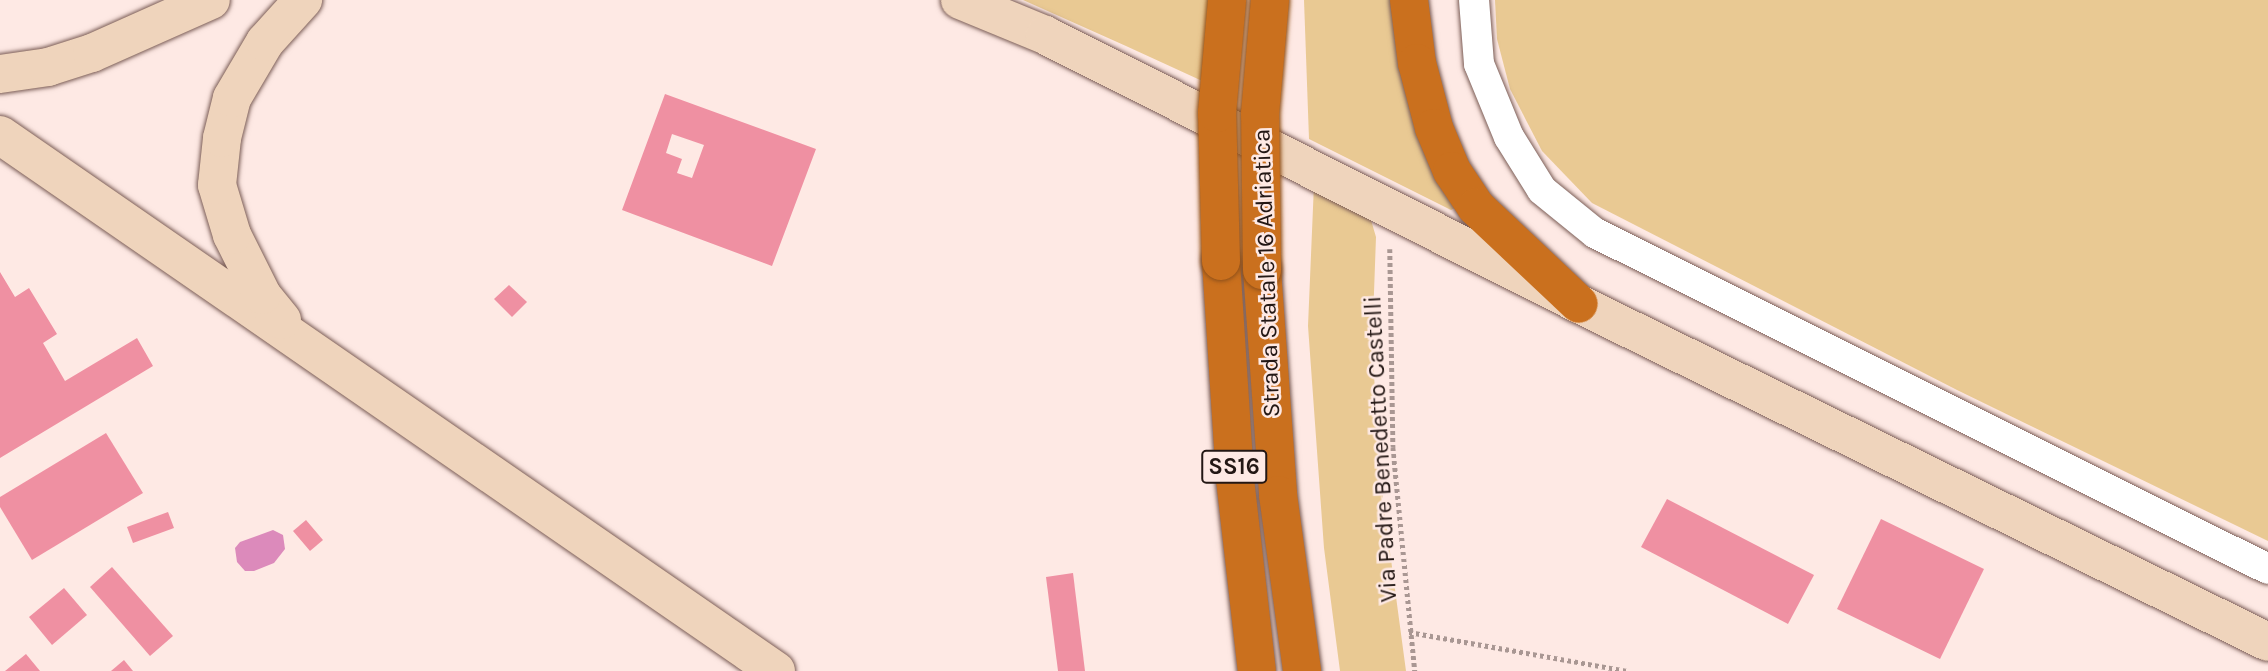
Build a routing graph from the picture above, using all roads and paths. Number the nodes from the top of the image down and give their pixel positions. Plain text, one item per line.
1 (211, 0) edge
2 (303, 0) edge
3 (960, 0) edge
4 (1227, 0) edge
5 (1270, 0) edge
6 (1409, 0) edge
7 (1474, 0) edge
8 (0, 74) edge
9 (0, 135) edge
10 (1393, 210) junction
11 (1579, 304) junction
12 (302, 344) junction
13 (2268, 569) edge
14 (1409, 632) junction
15 (2268, 642) edge
16 (776, 671) edge
17 (1257, 671) edge
18 (1302, 671) edge
19 (1415, 671) edge
20 (1629, 671) edge

1 - 8 main road
2 - 12 main road
3 - 10 main road
4 - 17 highway, Strada Statale 16 Adriatica / SS16, bridge
5 - 18 highway, Strada Statale 16 Adriatica / SS16, bridge
6 - 11 highway
7 - 13 street
9 - 12 main road
10 - 11 main road
10 - 14 path, Via Padre Benedetto Castelli
11 - 15 main road
12 - 16 main road
14 - 19 path
14 - 20 path, Via Padre Benedetto Castelli

